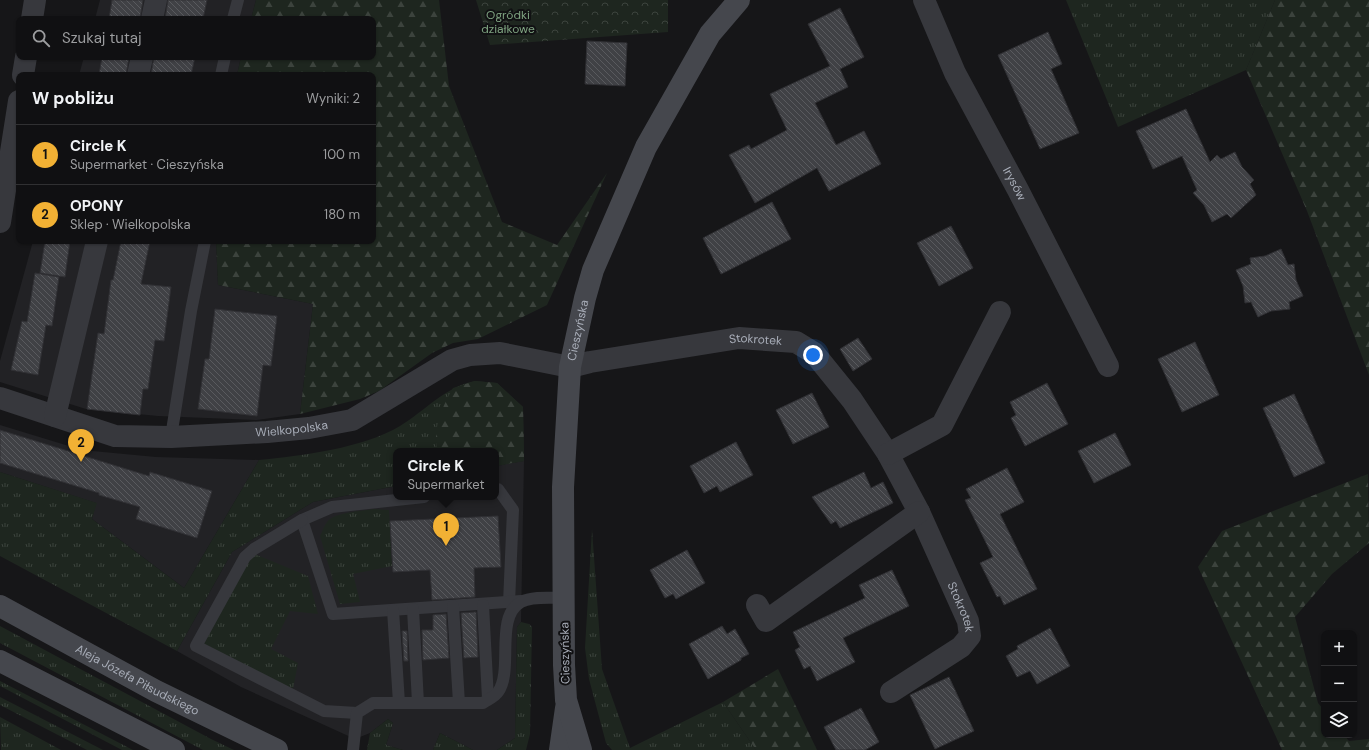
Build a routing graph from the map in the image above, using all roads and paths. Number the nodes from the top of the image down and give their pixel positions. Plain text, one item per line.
1 (35, 0) edge
2 (156, 0) edge
3 (238, 0) edge
4 (739, 0) edge
5 (924, 0) edge
6 (32, 16) edge
7 (153, 16) edge
8 (234, 16) edge
9 (26, 60) edge
10 (141, 60) edge
11 (224, 60) edge
12 (24, 72) edge
13 (139, 72) edge
14 (222, 72) edge
15 (16, 120) edge
16 (0, 222) edge
17 (96, 244) edge
18 (204, 244) edge
19 (1000, 312) dead end
20 (1108, 366) dead end
21 (570, 368) junction
22 (0, 398) edge
23 (55, 416) junction
24 (172, 437) junction
25 (888, 454) junction
26 (499, 489) edge
27 (399, 500) edge
28 (919, 512) junction
29 (302, 520) junction
30 (564, 598) junction
31 (521, 602) junction
32 (509, 603) junction
33 (483, 604) junction
34 (757, 605) dead end
35 (0, 606) edge
36 (453, 606) junction
37 (413, 609) junction
38 (393, 610) junction
39 (0, 661) edge
40 (891, 692) dead end
41 (488, 700) junction
42 (566, 700) junction
43 (399, 703) junction
44 (418, 703) junction
45 (459, 703) junction
46 (357, 713) junction
47 (574, 724) junction
48 (174, 750) edge
49 (276, 750) edge
50 (353, 750) edge
51 (560, 750) edge
52 (582, 750) edge
53 (592, 750) edge

1 - 6 street
2 - 7 street
3 - 8 lane
4 - 21 main road, Cieszyńska
5 - 20 street, Irysów
9 - 12 street
10 - 13 street
11 - 14 lane
15 - 16 street
17 - 23 street
18 - 24 lane
19 - 25 street
21 - 24 street, Wielkopolska
21 - 25 street, Stokrotek
21 - 30 main road, Cieszyńska
22 - 23 street, Wielkopolska
23 - 24 street, Wielkopolska
25 - 28 street, Stokrotek
26 - 32 lane
27 - 29 lane
28 - 34 street
28 - 40 street, Stokrotek
29 - 38 lane
29 - 46 lane
30 - 31 lane
30 - 42 main road, Cieszyńska
31 - 32 lane
31 - 41 lane
32 - 33 lane
33 - 36 lane
33 - 41 lane
35 - 49 main road, Aleja Józefa Piłsudskiego
36 - 37 lane
36 - 45 lane
37 - 38 lane
37 - 44 lane
38 - 43 lane
39 - 48 main road
41 - 45 lane
42 - 47 main road, Cieszyńska
42 - 51 main road, Cieszyńska
43 - 44 lane
43 - 46 lane
44 - 45 lane
46 - 50 lane
47 - 52 main road, Cieszyńska
47 - 53 main road

